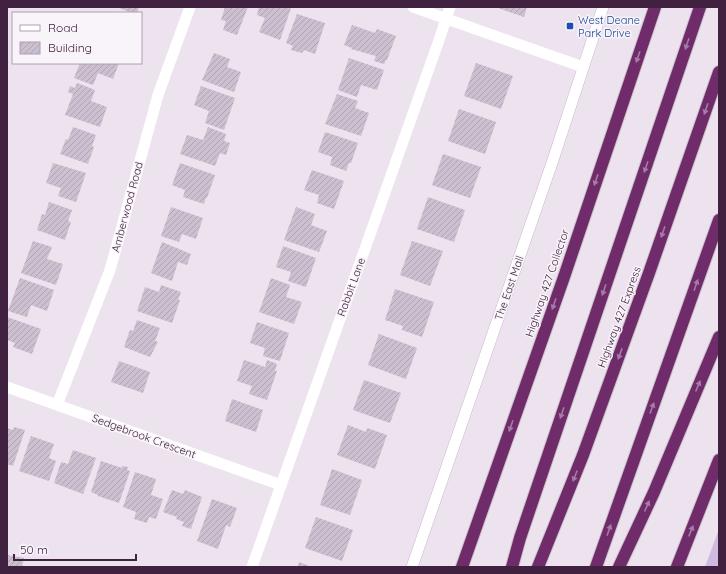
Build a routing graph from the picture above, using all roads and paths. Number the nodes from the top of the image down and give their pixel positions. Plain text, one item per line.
1 (190, 7) edge
2 (413, 7) edge
3 (450, 7) edge
4 (603, 7) edge
5 (655, 7) edge
6 (700, 7) edge
7 (446, 18) junction
8 (583, 67) junction
9 (719, 72) edge
10 (719, 220) edge
11 (719, 337) edge
12 (7, 387) edge
13 (57, 404) junction
14 (719, 460) edge
15 (281, 485) junction
16 (252, 567) edge
17 (412, 567) edge
18 (462, 567) edge
19 (512, 567) edge
20 (538, 567) edge
21 (596, 567) edge
22 (619, 567) edge
23 (677, 567) edge

1 - 13 street, Amberwood Road
2 - 7 street
3 - 7 street, Rabbit Lane
4 - 8 street, The East Mall
5 -> 18 highway, Highway 427 Collector
6 -> 19 highway
7 - 8 street
7 - 15 street, Rabbit Lane
8 - 17 street, The East Mall
9 -> 20 highway, Highway 427 Express
21 -> 10 highway
22 -> 11 highway
12 - 13 street, Sedgebrook Crescent
13 - 15 street, Sedgebrook Crescent
23 -> 14 highway
15 - 16 street, Rabbit Lane

